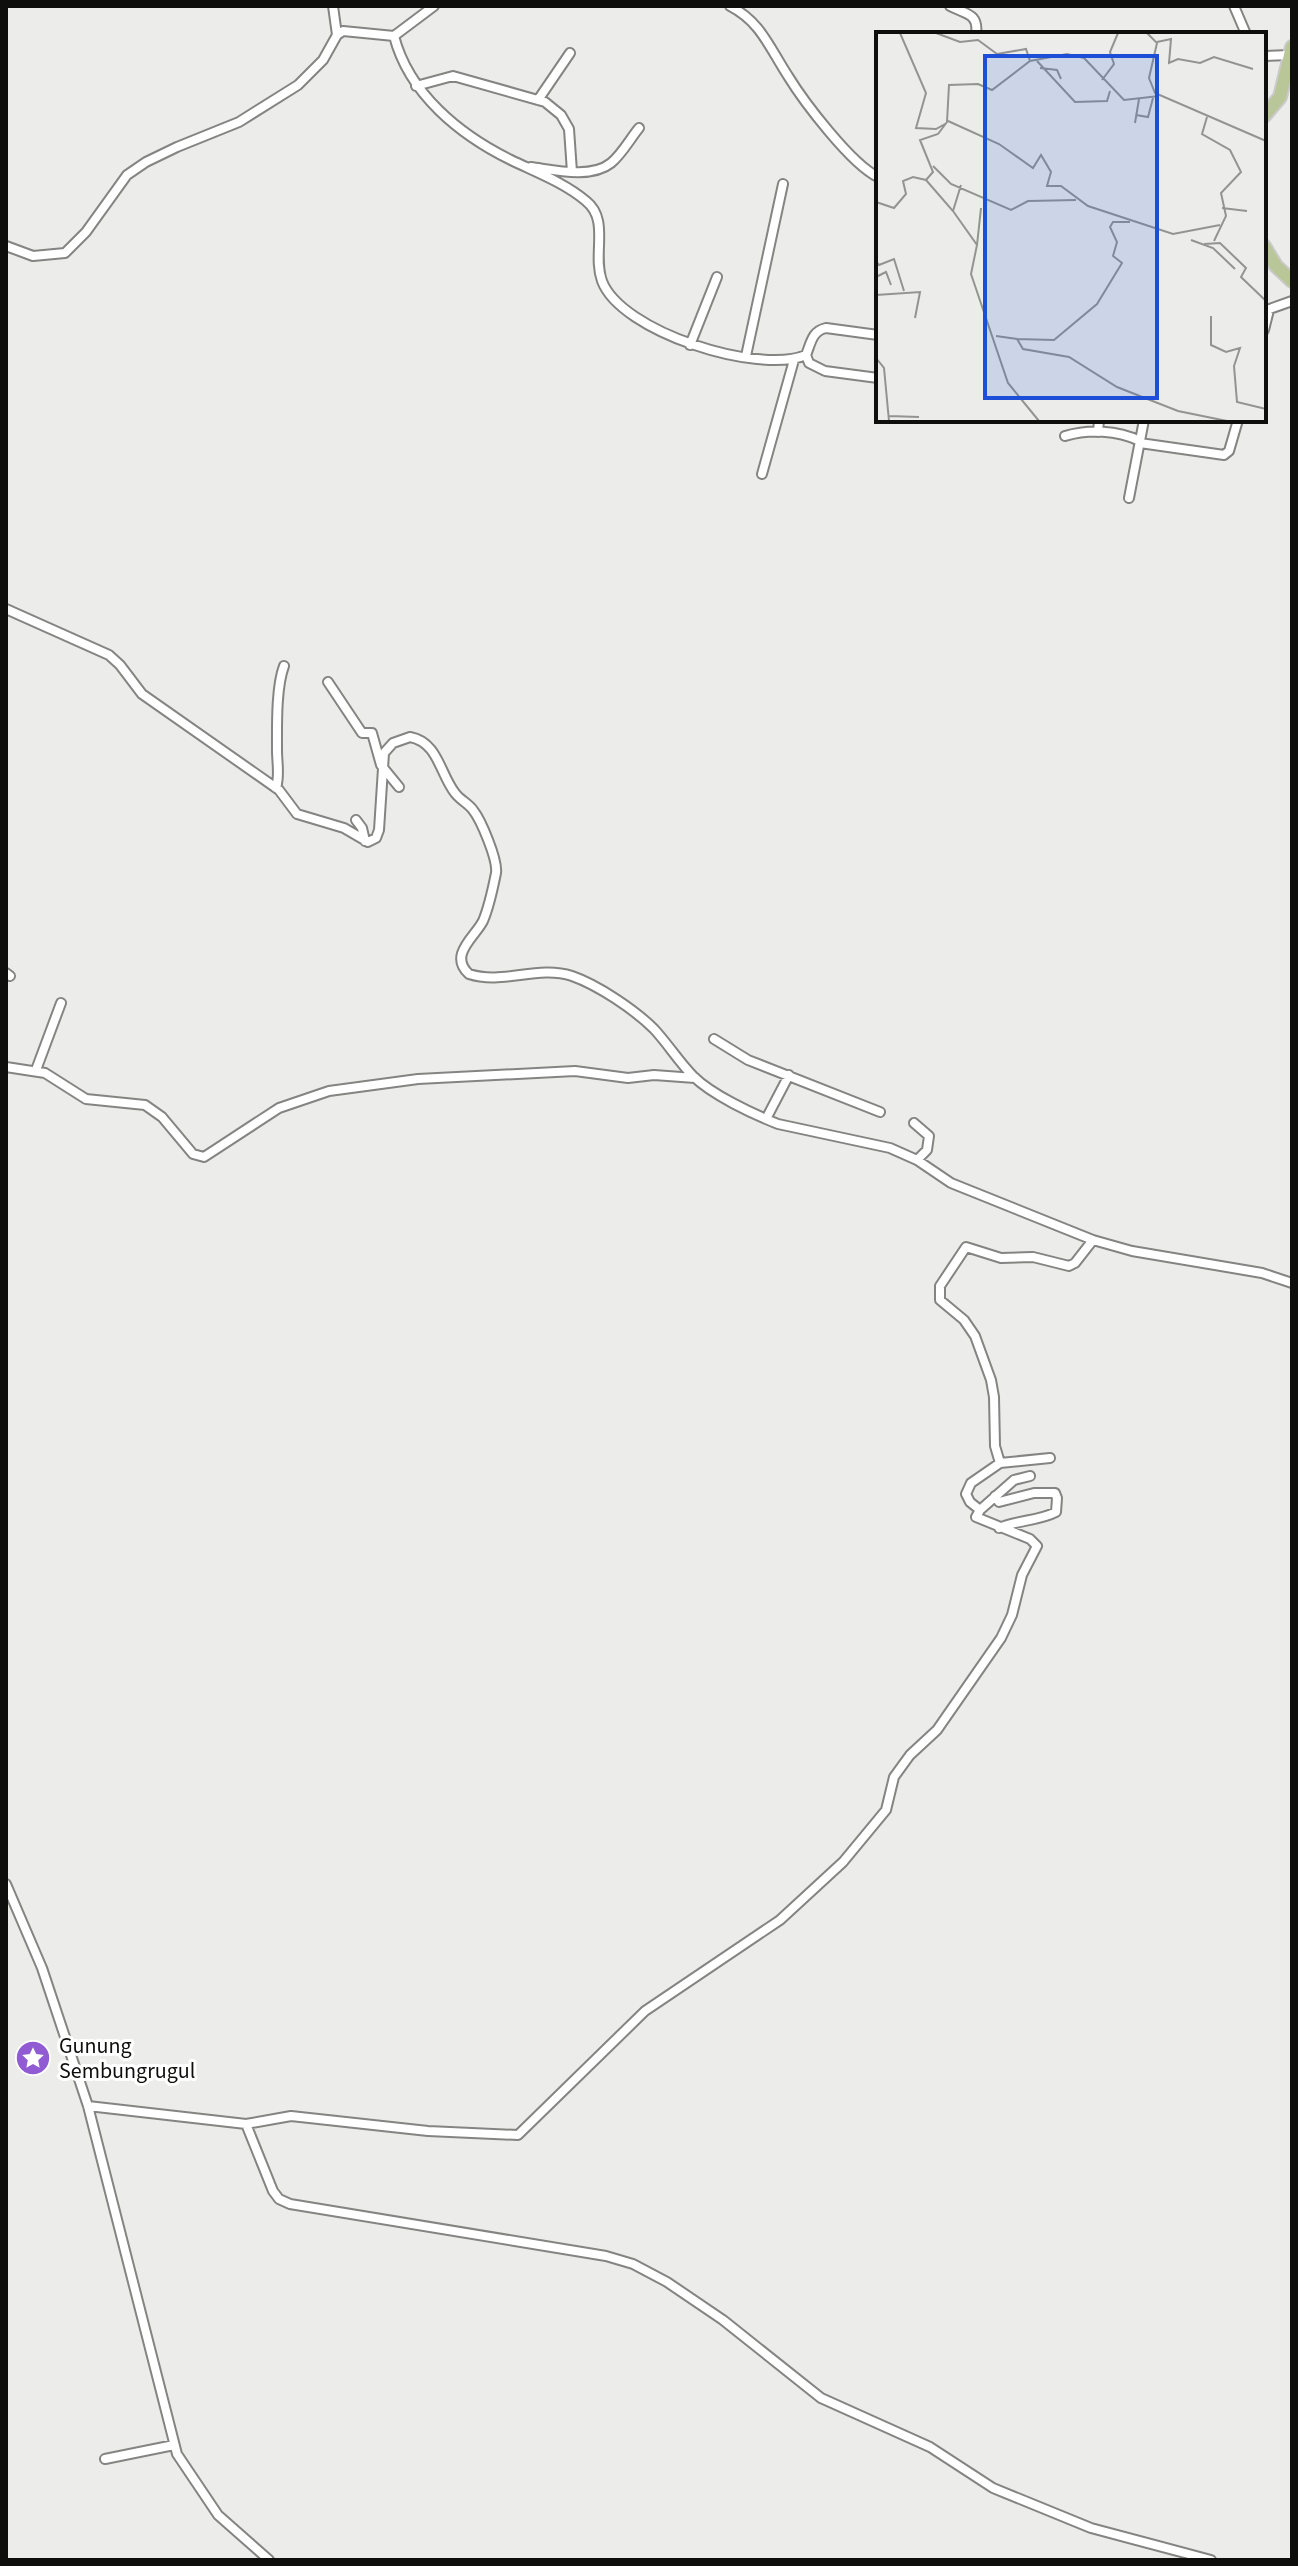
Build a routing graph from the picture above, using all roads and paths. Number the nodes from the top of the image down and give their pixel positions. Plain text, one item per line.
1 (333, 6) edge
2 (434, 6) edge
3 (730, 6) edge
4 (950, 6) edge
5 (1234, 6) edge
6 (976, 32) edge
7 (1245, 32) edge
8 (337, 35) junction
9 (394, 36) junction
10 (1291, 51) edge
11 (570, 53) dead end
12 (1266, 56) edge
13 (416, 86) junction
14 (538, 100) junction
15 (1266, 114) edge
16 (639, 128) dead end
17 (526, 166) junction
18 (572, 172) junction
19 (876, 176) edge
20 (783, 184) dead end
21 (6, 246) edge
22 (1266, 249) edge
23 (717, 277) dead end
24 (1292, 281) edge
25 (1292, 301) edge
26 (1267, 310) edge
27 (876, 335) edge
28 (690, 345) junction
29 (806, 355) junction
30 (746, 356) junction
31 (794, 360) junction
32 (876, 378) edge
33 (1099, 422) edge
34 (1144, 422) edge
35 (1237, 422) edge
36 (1098, 432) junction
37 (1065, 436) dead end
38 (1140, 442) junction
39 (762, 474) dead end
40 (1129, 498) dead end
41 (6, 609) edge
42 (284, 666) dead end
43 (328, 682) dead end
44 (381, 765) junction
45 (399, 787) dead end
46 (276, 788) junction
47 (356, 820) dead end
48 (365, 841) junction
49 (61, 1003) dead end
50 (714, 1039) dead end
51 (6, 1067) edge
52 (36, 1070) junction
53 (789, 1075) junction
54 (695, 1078) junction
55 (880, 1112) dead end
56 (766, 1119) junction
57 (914, 1123) dead end
58 (917, 1160) junction
59 (1093, 1240) junction
60 (1292, 1283) edge
61 (1050, 1458) dead end
62 (1000, 1463) junction
63 (1030, 1476) dead end
64 (995, 1496) junction
65 (980, 1510) junction
66 (999, 1528) junction
67 (6, 1884) edge
68 (88, 2106) junction
69 (246, 2124) junction
70 (174, 2445) junction
71 (105, 2459) dead end
72 (269, 2560) edge
73 (1211, 2560) edge

1 - 8 street
2 - 9 street
3 - 19 street
4 - 6 street
5 - 7 street
8 - 9 street
8 - 21 street
9 - 13 street
10 - 12 street
10 - 15 main road
11 - 14 street
13 - 14 street
13 - 17 street
14 - 18 street
16 - 18 street
17 - 18 street
17 - 28 street
20 - 30 street
22 - 24 main road
23 - 28 street
25 - 26 street
27 - 29 street
28 - 30 street
29 - 31 street
29 - 32 street
30 - 31 street
31 - 39 street
33 - 36 street
34 - 38 street
35 - 38 street
36 - 37 street
36 - 38 street
38 - 40 street
41 - 46 street
42 - 46 street
43 - 44 street
44 - 45 street
44 - 48 street
44 - 54 street
46 - 48 street
47 - 48 street
49 - 52 street
50 - 53 street
51 - 52 street
52 - 54 street
53 - 55 street
53 - 56 street
54 - 56 street
56 - 58 street
57 - 58 street
58 - 59 street
59 - 60 street
59 - 62 street
61 - 62 street
62 - 65 street
63 - 64 street
64 - 65 street
64 - 66 street
65 - 66 street
66 - 69 street
67 - 68 street
68 - 69 street
68 - 70 street
69 - 73 street
70 - 71 street
70 - 72 street

